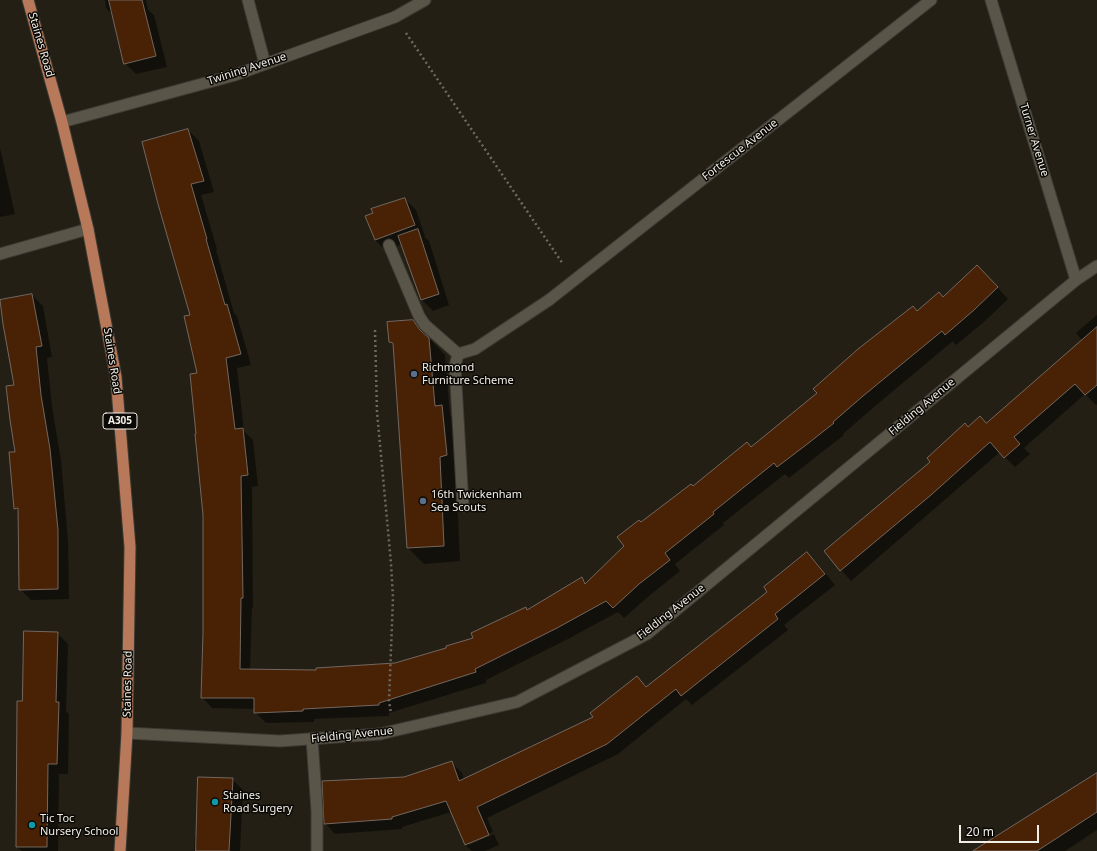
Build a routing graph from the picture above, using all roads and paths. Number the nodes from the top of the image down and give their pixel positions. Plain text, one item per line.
1 (28, 0) edge
2 (248, 0) edge
3 (425, 0) edge
4 (931, 0) edge
5 (991, 0) edge
6 (395, 17) junction
7 (265, 64) junction
8 (62, 122) junction
9 (88, 229) junction
10 (389, 245) dead end
11 (0, 254) edge
12 (1097, 266) edge
13 (1076, 280) junction
14 (575, 281) junction
15 (375, 330) dead end
16 (458, 354) junction
17 (464, 506) dead end
18 (394, 731) junction
19 (127, 733) junction
20 (312, 739) junction
21 (120, 851) edge
22 (317, 851) edge

1 - 8 main road, Staines Road / A305
2 - 7 street
3 - 6 street, Twining Avenue
4 - 14 street, Fortescue Avenue
5 - 13 street, Turner Avenue
6 - 7 street, Twining Avenue
6 - 14 path
7 - 8 street, Twining Avenue
8 - 9 main road, Staines Road / A305
9 - 11 street
9 - 19 main road, Staines Road / A305
10 - 16 street
12 - 13 street, Fielding Avenue
13 - 18 street, Fielding Avenue
14 - 16 street, Fortescue Avenue
15 - 18 path
16 - 17 street
18 - 20 street, Fielding Avenue
19 - 20 street, Fielding Avenue
19 - 21 main road, Staines Road / A305
20 - 22 street

